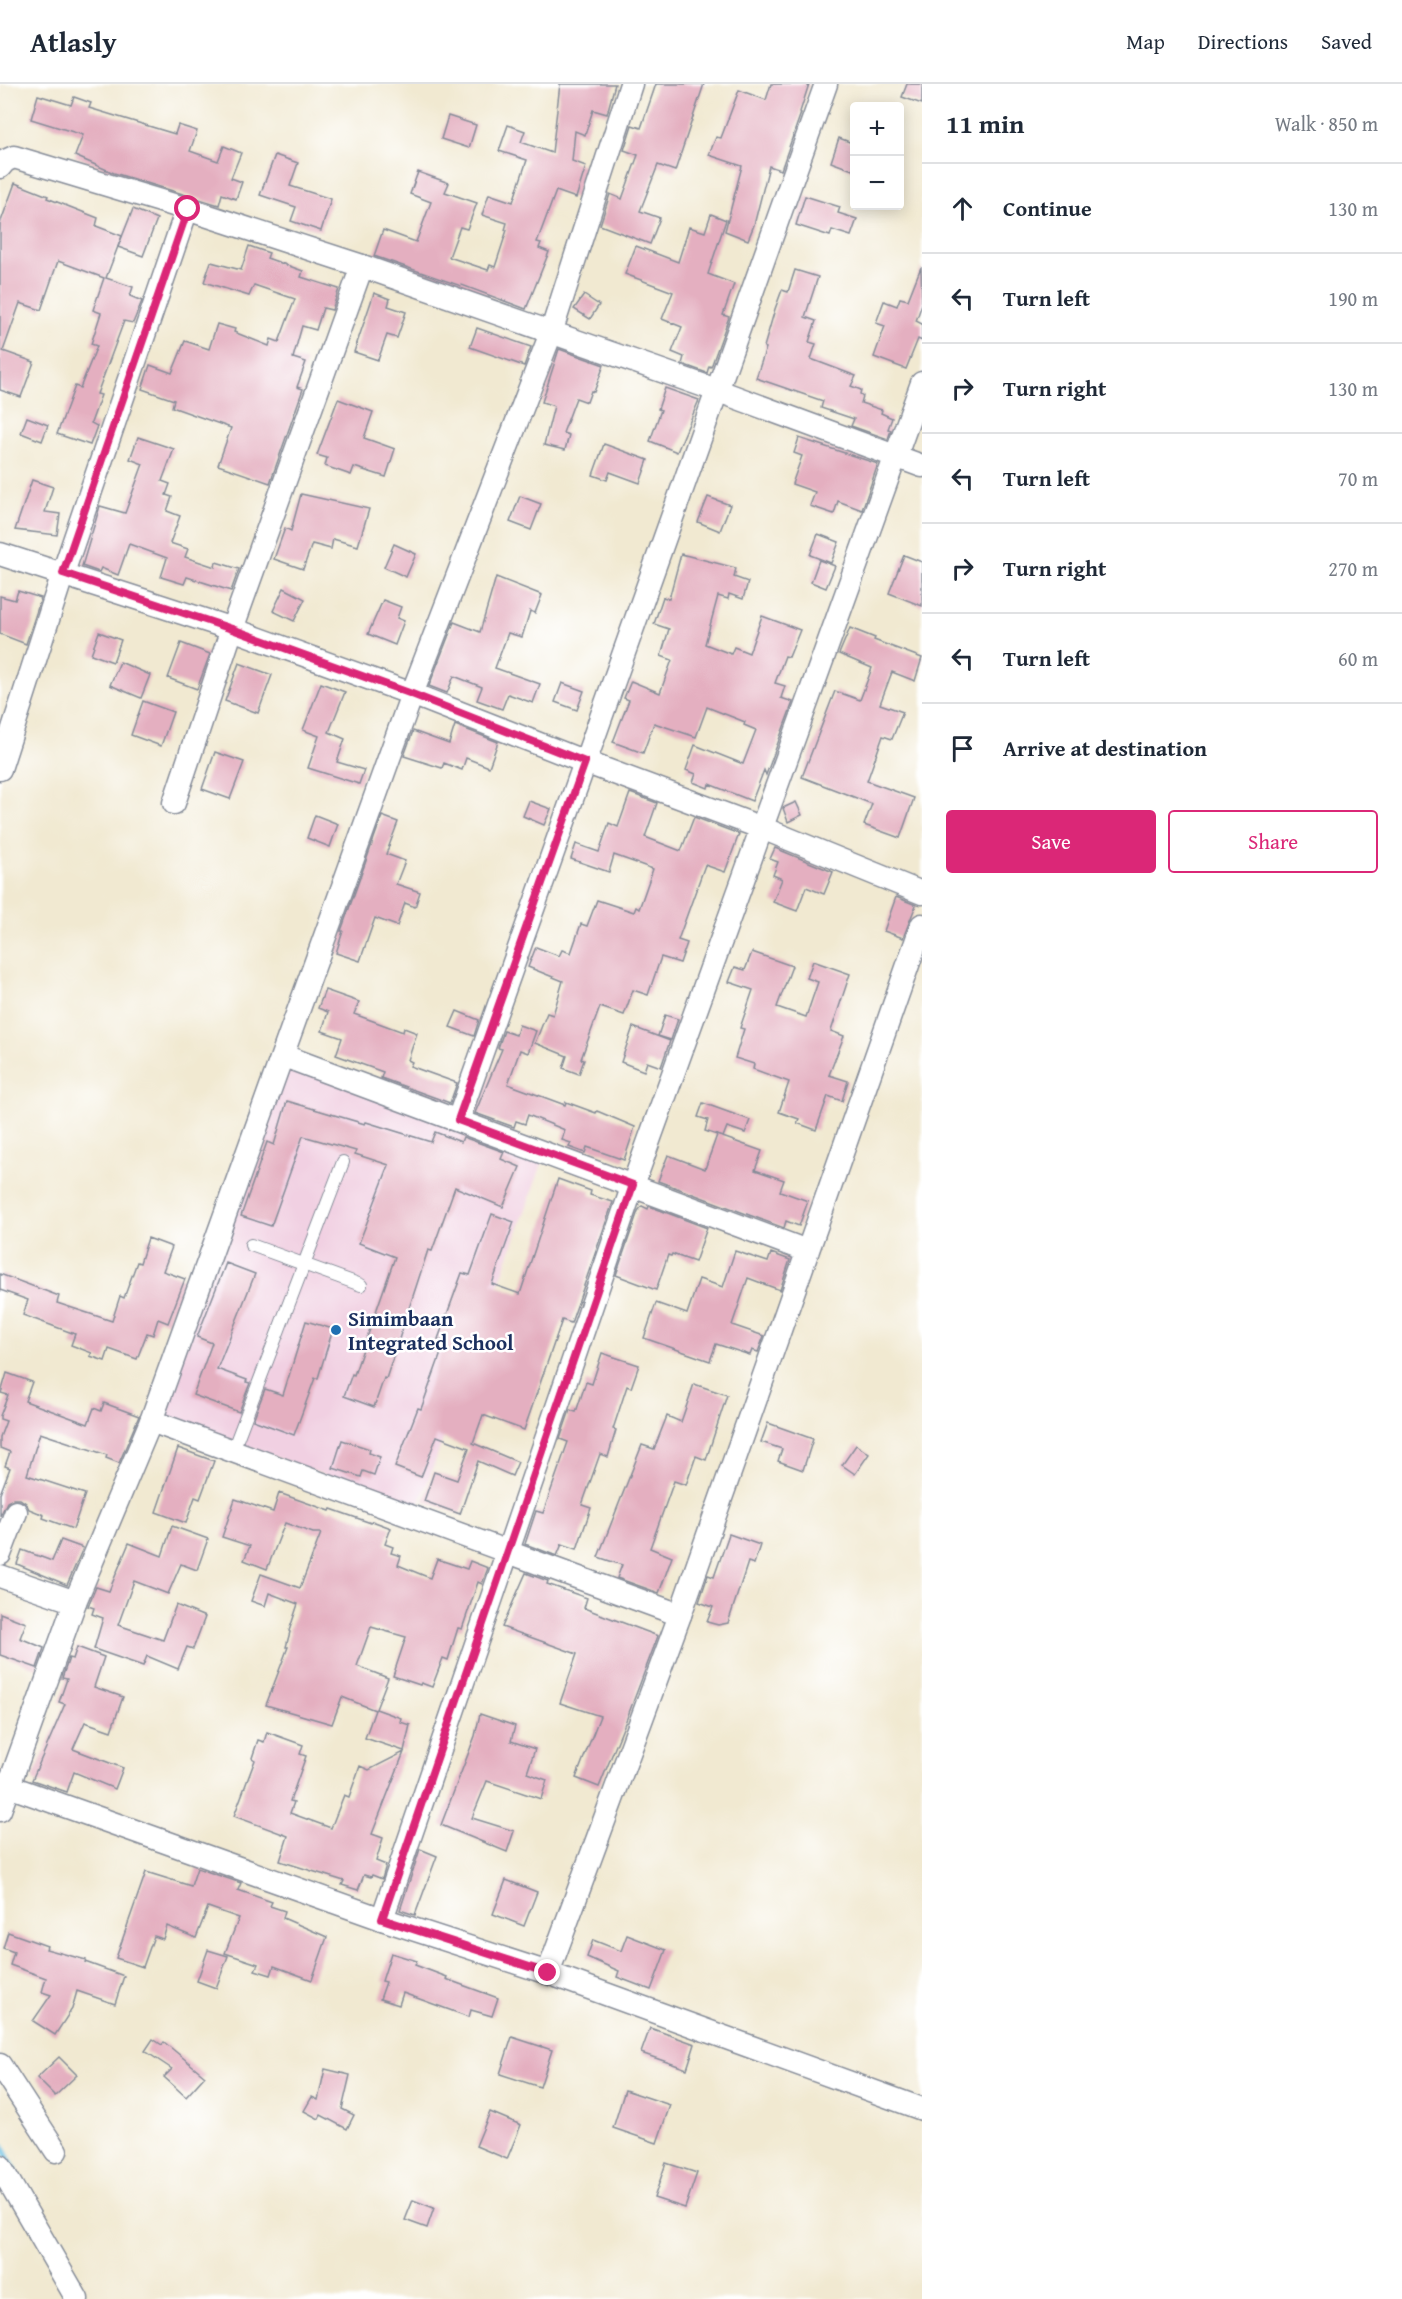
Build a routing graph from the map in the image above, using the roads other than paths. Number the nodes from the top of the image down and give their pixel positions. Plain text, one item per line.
1 (631, 84) edge
2 (826, 84) edge
3 (0, 167) edge
4 (188, 209) junction
5 (362, 266) junction
6 (550, 333) junction
7 (922, 383) edge
8 (716, 390) junction
9 (897, 456) junction
10 (922, 466) edge
11 (0, 554) edge
12 (63, 573) junction
13 (232, 629) junction
14 (412, 694) junction
15 (585, 762) junction
16 (0, 769) edge
17 (174, 803) dead end
18 (762, 828) junction
19 (922, 894) edge
20 (922, 925) edge
21 (284, 1056) junction
22 (458, 1120) junction
23 (343, 1162) dead end
24 (633, 1185) junction
25 (252, 1245) dead end
26 (807, 1251) junction
27 (304, 1264) junction
28 (361, 1285) dead end
29 (151, 1421) junction
30 (233, 1450) junction
31 (16, 1512) dead end
32 (508, 1552) junction
33 (0, 1554) edge
34 (0, 1576) edge
35 (75, 1602) junction
36 (680, 1615) junction
37 (4, 1785) edge
38 (0, 1810) edge
39 (382, 1919) junction
40 (548, 1973) junction
41 (0, 2065) edge
42 (922, 2109) edge
43 (56, 2151) dead end
44 (0, 2166) edge
45 (77, 2299) edge

1 - 6 street
2 - 8 street
3 - 4 street
4 - 5 street
4 - 12 street
5 - 6 street
5 - 13 street
6 - 8 street
6 - 14 street
7 - 9 street
8 - 9 street
8 - 15 street
9 - 10 street
9 - 18 street
11 - 12 street
12 - 13 street
12 - 16 street
13 - 14 street
13 - 17 street
14 - 15 street
14 - 21 street
15 - 18 street
15 - 22 street
18 - 19 street
18 - 24 street
20 - 26 street
21 - 22 street
21 - 29 street
22 - 24 street
23 - 27 lane
24 - 26 street
24 - 32 street
25 - 27 lane
26 - 36 street
27 - 28 lane
27 - 30 lane
29 - 30 street
29 - 35 street
30 - 32 street
31 - 33 street
32 - 36 street
32 - 39 street
34 - 35 street
35 - 37 street
36 - 40 street
37 - 38 street
37 - 39 street
39 - 40 street
40 - 42 street
41 - 43 street
44 - 45 street

